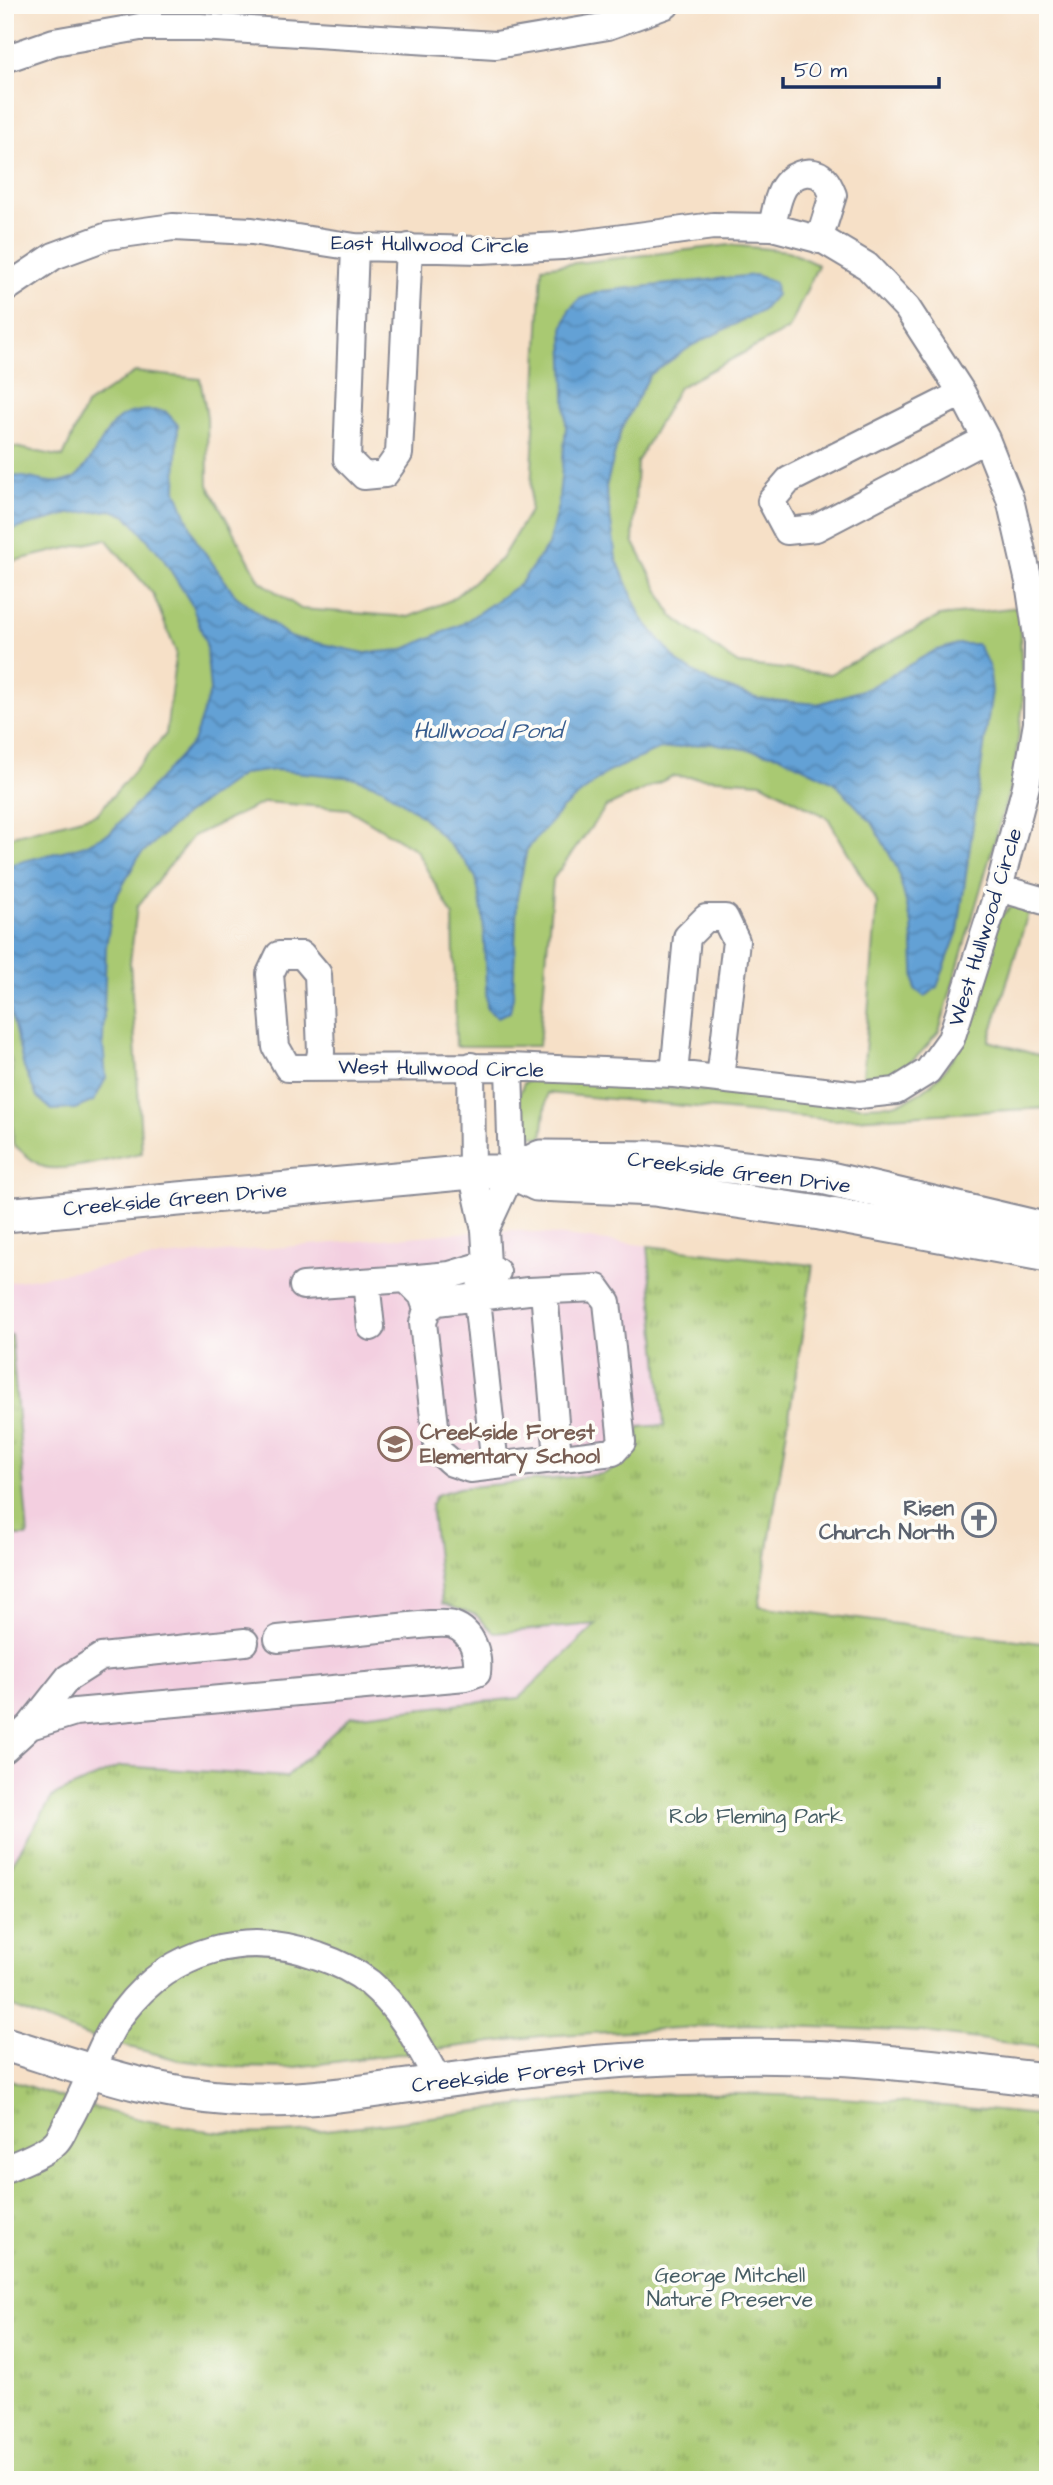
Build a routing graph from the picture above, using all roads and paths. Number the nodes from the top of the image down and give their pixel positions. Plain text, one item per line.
1 (666, 5) edge
2 (200, 16) edge
3 (5, 59) edge
4 (772, 227) junction
5 (822, 241) junction
6 (355, 247) junction
7 (409, 247) junction
8 (5, 289) edge
9 (962, 393) junction
10 (986, 439) junction
11 (999, 888) junction
12 (1048, 902) edge
13 (471, 1066) junction
14 (318, 1067) junction
15 (509, 1067) junction
16 (674, 1074) junction
17 (720, 1079) junction
18 (472, 1172) junction
19 (512, 1172) junction
20 (5, 1215) edge
21 (485, 1230) junction
22 (1048, 1230) edge
23 (1048, 1255) edge
24 (487, 1264) junction
25 (405, 1279) junction
26 (366, 1282) junction
27 (303, 1286) dead end
28 (536, 1291) junction
29 (477, 1299) junction
30 (427, 1309) junction
31 (371, 1327) dead end
32 (558, 1458) junction
33 (495, 1466) junction
34 (278, 1639) dead end
35 (245, 1642) dead end
36 (30, 1726) junction
37 (5, 1749) edge
38 (9, 2044) edge
39 (93, 2073) junction
40 (1048, 2080) edge
41 (439, 2082) junction
42 (5, 2169) edge

1 - 2 street
2 - 3 street
4 - 5 street, East Hullwood Circle
4 - 5 street
4 - 7 street, East Hullwood Circle
5 - 9 street, West Hullwood Circle
6 - 7 street, East Hullwood Circle
6 - 7 street
6 - 8 street, East Hullwood Circle
9 - 10 street, West Hullwood Circle
9 - 10 street
10 - 11 street, West Hullwood Circle
11 - 12 street
11 - 17 street, West Hullwood Circle
13 - 14 street, West Hullwood Circle
13 - 15 street, West Hullwood Circle
13 - 18 street
14 - 14 street, West Hullwood Circle
15 - 16 street, West Hullwood Circle
15 - 19 street
16 - 17 street, West Hullwood Circle
16 - 17 street
18 - 19 main road, Creekside Green Drive
18 - 20 main road, Creekside Green Drive
18 - 21 street
19 - 21 street
19 - 22 main road, Creekside Green Drive
19 - 23 main road, Creekside Green Drive
21 - 24 street
24 - 25 street
24 - 28 street
24 - 29 street
25 - 26 street
25 - 30 street
26 - 27 street
26 - 31 street
28 - 29 street
28 - 32 street
28 - 32 street
29 - 30 street
29 - 33 street
30 - 33 street
32 - 33 street
34 - 36 street
35 - 36 street
36 - 37 street
38 - 39 main road, Creekside Forest Drive
39 - 41 main road, Creekside Forest Drive
39 - 41 street
39 - 42 street
40 - 41 main road, Creekside Forest Drive

